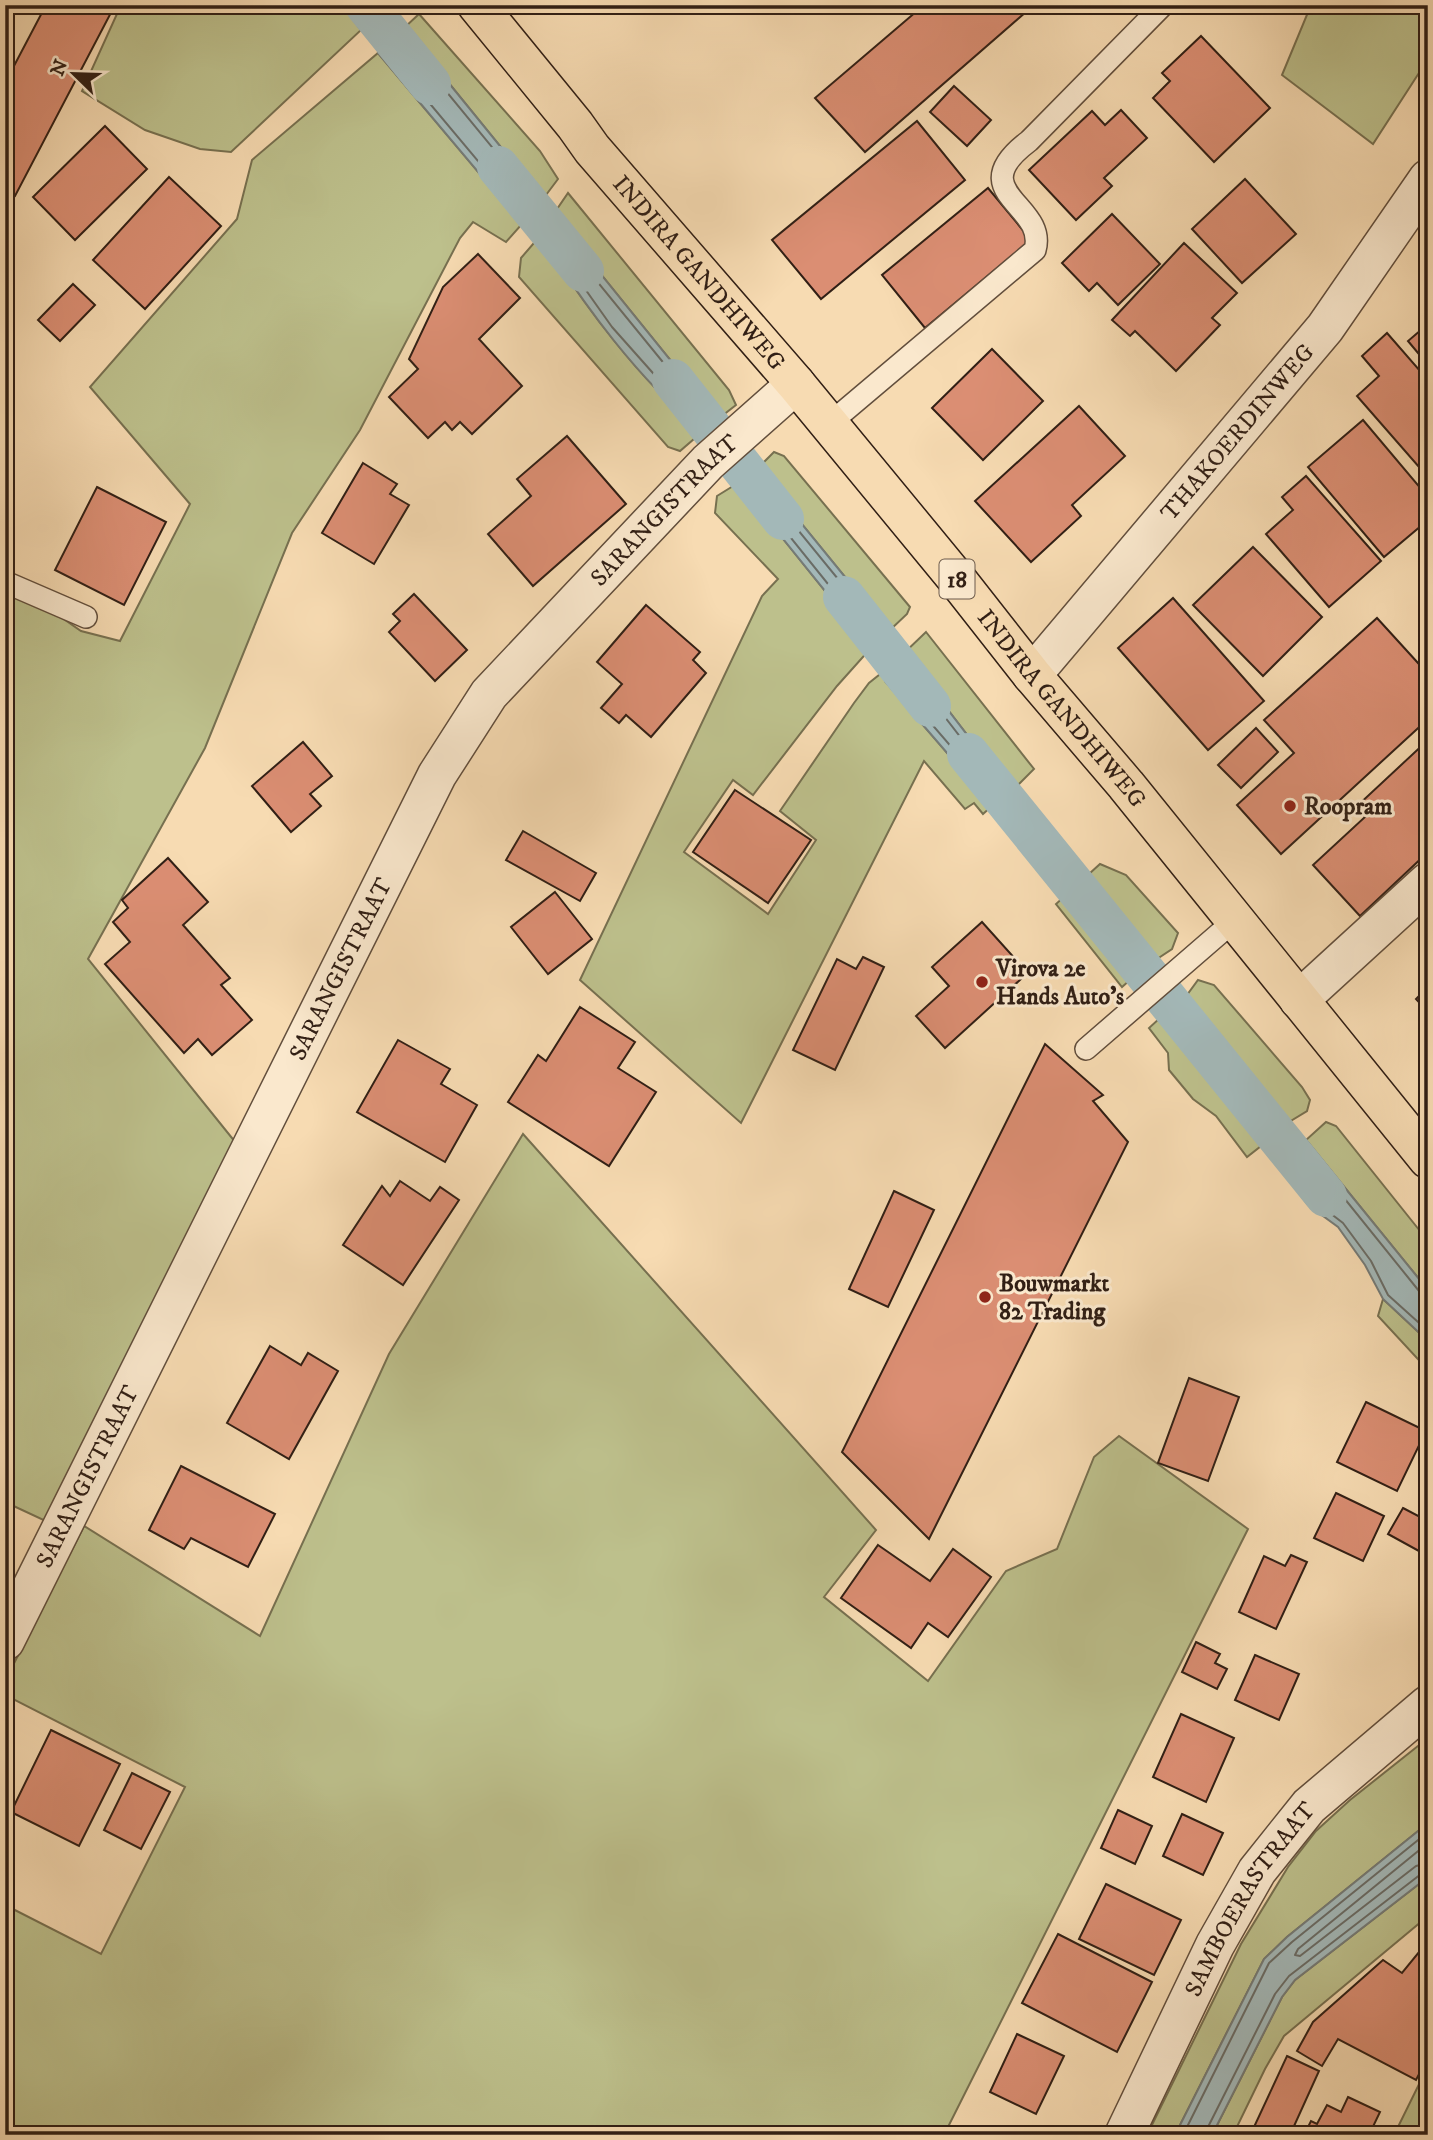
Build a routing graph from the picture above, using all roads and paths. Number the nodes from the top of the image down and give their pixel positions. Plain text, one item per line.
1 (477, 5) edge
2 (1163, 5) edge
3 (1428, 179) edge
4 (796, 384) junction
5 (829, 424) junction
6 (5, 582) edge
7 (86, 617) dead end
8 (1032, 675) junction
9 (1428, 882) edge
10 (1235, 920) junction
11 (1299, 1000) junction
12 (1086, 1049) dead end
13 (1428, 1159) edge
14 (5, 1641) edge
15 (1428, 1704) edge
16 (1124, 2135) edge

1 - 4 main road, INDIRA GANDHIWEG / 18
2 - 5 lane
3 - 8 street, THAKOERDINWEG
4 - 5 main road, INDIRA GANDHIWEG / 18
4 - 14 street, SARANGISTRAAT
5 - 8 main road, INDIRA GANDHIWEG / 18
6 - 7 lane
8 - 10 main road, INDIRA GANDHIWEG / 18
9 - 11 street
10 - 11 main road, INDIRA GANDHIWEG / 18
10 - 12 lane
11 - 13 main road, INDIRA GANDHIWEG / 18
15 - 16 street, SAMBOERASTRAAT

